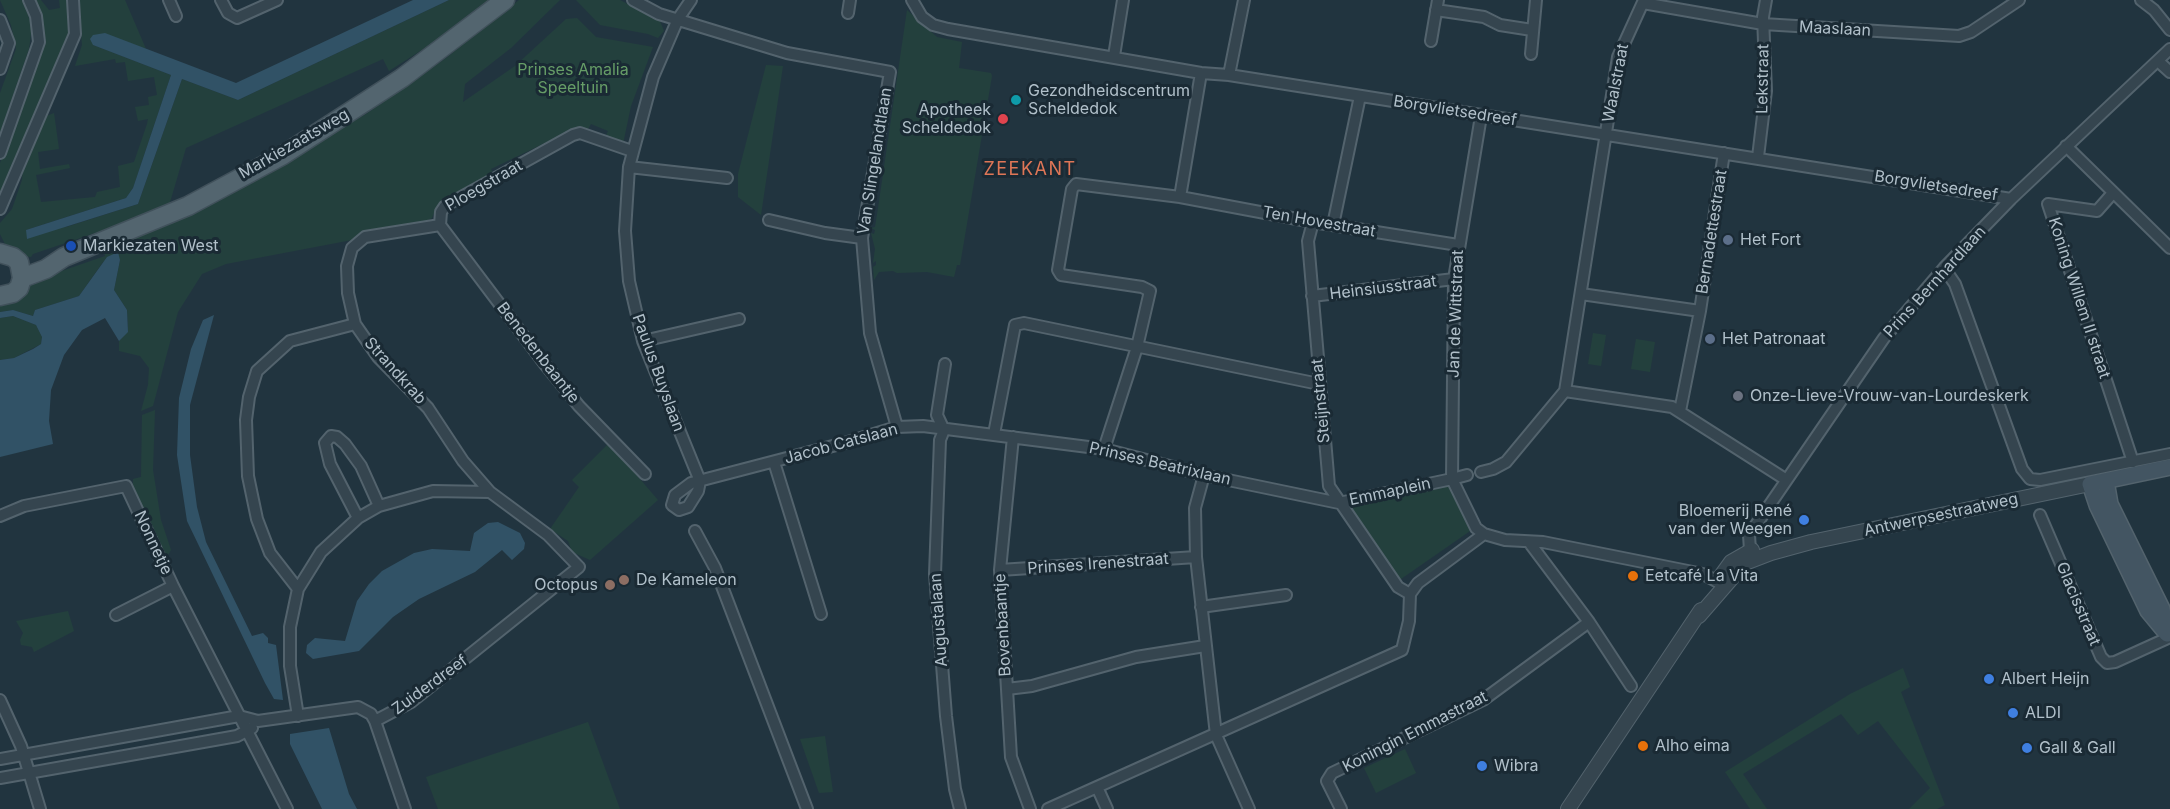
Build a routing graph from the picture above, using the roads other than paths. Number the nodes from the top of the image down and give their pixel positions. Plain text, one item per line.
1 (28, 0) edge
2 (73, 0) edge
3 (169, 0) edge
4 (221, 0) edge
5 (277, 0) edge
6 (505, 0) edge
7 (633, 0) edge
8 (691, 0) edge
9 (850, 0) edge
10 (912, 0) edge
11 (1123, 0) edge
12 (1244, 0) edge
13 (1536, 0) edge
14 (1766, 0) edge
15 (2019, 0) edge
16 (2141, 0) edge
17 (1643, 1) edge
18 (1437, 5) edge
19 (848, 13) dead end
20 (176, 16) dead end
21 (678, 19) junction
22 (0, 20) edge
23 (1763, 24) junction
24 (1532, 30) junction
25 (2170, 30) edge
26 (1431, 41) dead end
27 (2170, 49) edge
28 (1531, 54) dead end
29 (1114, 56) junction
30 (2158, 61) junction
31 (0, 69) edge
32 (2170, 72) edge
33 (1201, 73) junction
34 (1229, 75) junction
35 (1360, 96) junction
36 (1481, 116) junction
37 (1606, 134) junction
38 (2066, 146) junction
39 (632, 151) junction
40 (0, 153) edge
41 (1724, 153) junction
42 (1758, 157) junction
43 (629, 167) junction
44 (727, 178) dead end
45 (2112, 194) junction
46 (1180, 197) junction
47 (2011, 198) junction
48 (0, 209) edge
49 (769, 220) dead end
50 (1313, 222) junction
51 (440, 225) junction
52 (1334, 225) junction
53 (862, 238) junction
54 (1458, 245) junction
55 (2170, 248) edge
56 (0, 253) edge
57 (1944, 268) junction
58 (20, 270) junction
59 (1454, 279) junction
60 (1581, 294) junction
61 (0, 296) edge
62 (1312, 296) junction
63 (1700, 311) junction
64 (739, 319) dead end
65 (356, 324) junction
66 (643, 341) junction
67 (1137, 347) junction
68 (945, 364) dead end
69 (1319, 384) junction
70 (1566, 391) junction
71 (1680, 411) junction
72 (897, 427) junction
73 (944, 430) junction
74 (994, 434) junction
75 (1013, 437) junction
76 (1104, 448) junction
77 (2170, 454) edge
78 (774, 462) junction
79 (2133, 462) junction
80 (2170, 467) edge
81 (1481, 472) dead end
82 (645, 474) dead end
83 (1204, 475) junction
84 (1467, 475) dead end
85 (1452, 478) junction
86 (1785, 479) junction
87 (700, 481) joint
88 (2106, 481) junction
89 (2090, 484) junction
90 (490, 492) junction
91 (1339, 503) junction
92 (379, 506) junction
93 (2040, 515) dead end
94 (0, 516) edge
95 (358, 518) junction
96 (694, 531) dead end
97 (1484, 534) junction
98 (1529, 542) junction
99 (1793, 546) junction
100 (1750, 550) junction
101 (1196, 557) junction
102 (579, 567) joint
103 (999, 570) junction
104 (1721, 584) junction
105 (173, 586) junction
106 (298, 589) junction
107 (1410, 594) junction
108 (1286, 595) dead end
109 (1201, 607) junction
110 (821, 614) dead end
111 (116, 615) dead end
112 (1589, 622) junction
113 (2168, 638) edge
114 (1205, 646) junction
115 (1631, 686) dead end
116 (1007, 689) junction
117 (0, 700) edge
118 (298, 716) junction
119 (239, 717) junction
120 (258, 721) junction
121 (375, 721) junction
122 (248, 732) junction
123 (1216, 735) junction
124 (23, 754) junction
125 (0, 759) edge
126 (28, 772) junction
127 (0, 778) edge
128 (1097, 787) junction
129 (40, 809) edge
130 (286, 809) edge
131 (405, 809) edge
132 (807, 809) edge
133 (960, 809) edge
134 (1030, 809) edge
135 (1048, 809) edge
136 (1107, 809) edge
137 (1249, 809) edge
138 (1341, 809) edge
139 (1568, 809) edge

1 - 40 street
2 - 48 street
3 - 20 street
4 - 5 street
6 - 58 main road, Markiezaatsweg
7 - 21 street
8 - 21 street, Paulus Buyslaan
9 - 19 street
10 - 29 street, Borgvlietsedreef
11 - 29 street
12 - 34 street
13 - 24 street
14 - 23 street, Lekstraat
15 - 23 street, Maaslaan
16 - 25 street
17 - 23 street, Maaslaan
17 - 37 street, Waalstraat
18 - 24 street
18 - 26 street
21 - 39 street, Paulus Buyslaan
21 - 53 street, Van Slingelandtlaan
22 - 31 street
23 - 42 street, Lekstraat
24 - 28 street
27 - 30 street, Prins Bernhardlaan
29 - 33 street, Borgvlietsedreef
30 - 32 street
30 - 38 street, Prins Bernhardlaan
33 - 34 street, Borgvlietsedreef
33 - 46 street
34 - 35 street, Borgvlietsedreef
35 - 36 street, Borgvlietsedreef
35 - 52 street
36 - 37 street, Borgvlietsedreef
36 - 54 street, Jan de Wittstraat
37 - 41 street, Borgvlietsedreef
37 - 60 street, Waalstraat
38 - 45 street
38 - 47 street, Prins Bernhardlaan
39 - 43 street, Paulus Buyslaan
39 - 51 street, Ploegstraat
41 - 42 street, Borgvlietsedreef
41 - 63 street, Bernadettestraat
42 - 47 street, Borgvlietsedreef
43 - 44 street
43 - 66 street, Paulus Buyslaan
45 - 55 street
45 - 79 street, Koning Willem II straat
46 - 50 street, Ten Hovestraat
46 - 67 street, Ten Hovestraat
47 - 57 street, Prins Bernhardlaan
49 - 53 street
50 - 52 street, Ten Hovestraat
50 - 62 street, Steijnstraat
51 - 65 street, Ploegstraat
51 - 82 street, Benedenbaantje
52 - 54 street, Ten Hovestraat
53 - 72 street, Van Slingelandtlaan
54 - 59 street, Jan de Wittstraat
56 - 58 main road
57 - 79 street
57 - 86 street, Prins Bernhardlaan
58 - 61 main road, Markiezaatsweg
59 - 62 street, Heinsiusstraat
59 - 85 street, Jan de Wittstraat
60 - 63 street
60 - 70 street, Waalstraat
62 - 69 street, Steijnstraat
63 - 71 street, Bernadettestraat
64 - 66 street
65 - 90 street, Strandkrab
65 - 106 street, Strandkrab
66 - 87 street, Paulus Buyslaan
67 - 69 street
67 - 74 street
67 - 76 street
68 - 73 street, Augustalaan
69 - 91 street, Steijnstraat
70 - 71 street
70 - 81 street
71 - 86 street
72 - 73 street, Jacob Catslaan
72 - 78 street, Jacob Catslaan
73 - 74 street, Prinses Beatrixlaan
73 - 133 street, Augustalaan
74 - 75 street, Prinses Beatrixlaan
75 - 76 street, Prinses Beatrixlaan
75 - 103 street, Bovenbaantje
76 - 83 street, Prinses Beatrixlaan
77 - 79 street
78 - 87 street, Jacob Catslaan
78 - 110 street, Jacob Catslaan
80 - 88 main road
83 - 91 street, Prinses Beatrixlaan
83 - 101 street
84 - 85 street
85 - 91 street, Emmaplein
85 - 97 street, Emmaplein
86 - 100 street, Prins Bernhardlaan
88 - 89 main road
88 - 113 main road
89 - 99 street, Antwerpsestraatweg
89 - 113 main road
90 - 92 street
90 - 102 street, Strandkrab
91 - 107 street, Emmaplein
92 - 95 street
92 - 95 street
93 - 113 street, Glacisstraat
94 - 105 street, Nonnetje
95 - 106 street
96 - 132 street
97 - 98 street
97 - 107 street
98 - 104 street
98 - 112 street
99 - 100 street, Antwerpsestraatweg
99 - 104 street, Antwerpsestraatweg
100 - 104 street, Antwerpsestraatweg
101 - 103 street, Prinses Irenestraat
101 - 109 street
102 - 121 street, Zuiderdreef
103 - 116 street, Bovenbaantje
104 - 139 street, Antwerpsestraatweg
105 - 111 street
105 - 119 street, Nonnetje
106 - 118 street
107 - 123 street
108 - 109 street
109 - 114 street
112 - 115 street
112 - 138 street, Koningin Emmastraat
114 - 116 street
114 - 123 street
116 - 134 street, Bovenbaantje
117 - 124 street
118 - 120 street, Zuiderdreef
118 - 121 street, Zuiderdreef
119 - 120 street, Zuiderdreef
119 - 122 street, Nonnetje
119 - 124 street, Zuiderdreef
120 - 122 street
121 - 131 street
122 - 126 street
122 - 130 street, Nonnetje
123 - 128 street
123 - 137 street
124 - 125 street, Zuiderdreef
124 - 126 street
126 - 127 street
126 - 129 street
128 - 135 street
128 - 136 street

